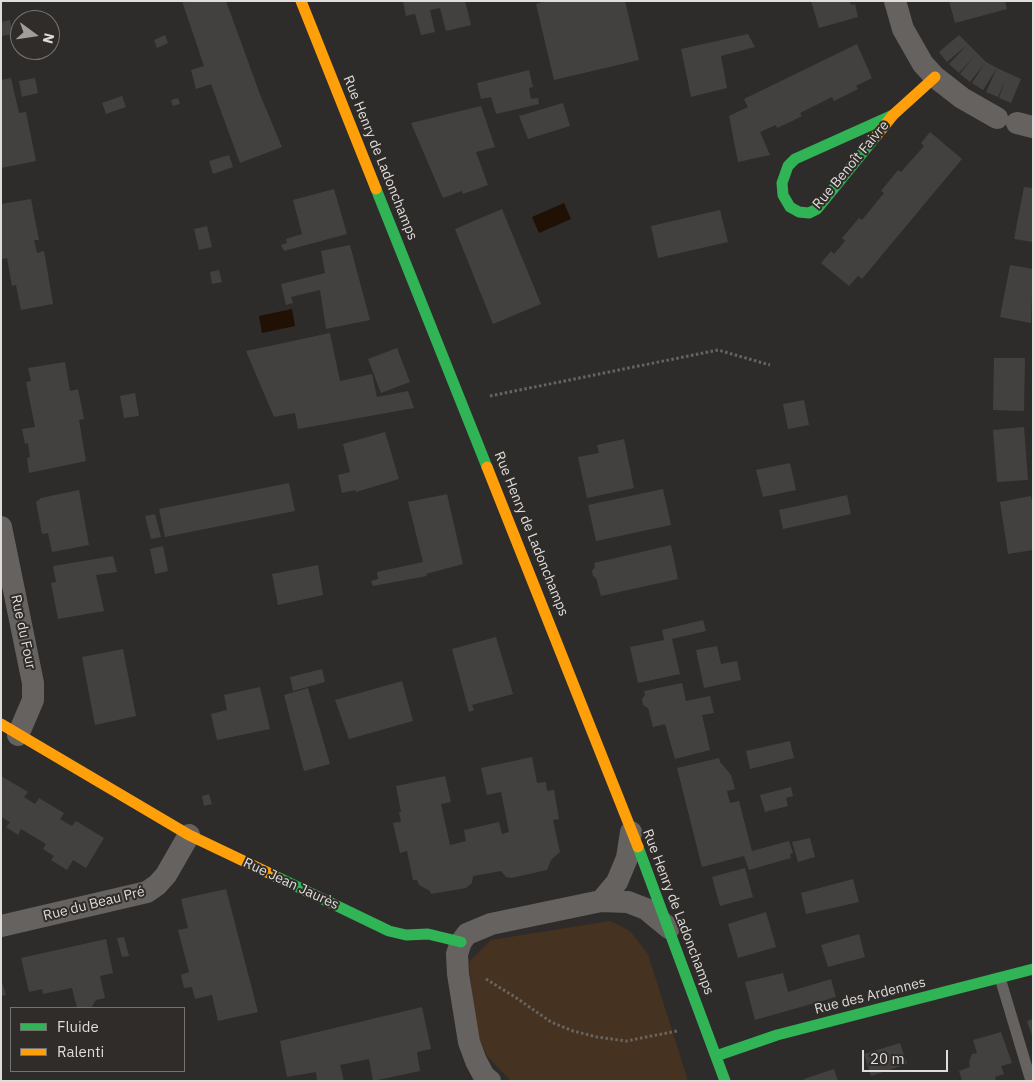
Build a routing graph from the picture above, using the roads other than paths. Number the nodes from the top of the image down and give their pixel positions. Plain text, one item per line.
1 (301, 1) edge
2 (895, 1) edge
3 (935, 77) junction
4 (893, 115) junction
5 (1015, 122) edge
6 (1, 527) edge
7 (10, 730) edge
8 (631, 832) junction
9 (189, 835) junction
10 (601, 901) junction
11 (1, 926) edge
12 (670, 929) junction
13 (461, 942) junction
14 (1033, 969) edge
15 (1000, 978) junction
16 (716, 1056) junction
17 (490, 1081) edge
18 (726, 1081) edge
19 (1031, 1081) edge

1 - 8 street, Rue Henry de Ladonchamps
2 - 3 street
3 - 4 street, Rue Benoît Faivre
3 - 5 street
4 - 4 street, Rue Benoît Faivre
6 - 7 street, Rue du Four
7 - 9 street, Rue Jean Jaurès
8 - 10 street
8 - 12 street, Rue Henry de Ladonchamps
9 - 11 street, Rue du Beau Pré
9 - 13 street, Rue Jean Jaurès
10 - 12 street
10 - 13 street
12 - 16 street, Rue Henry de Ladonchamps
13 - 17 street
14 - 15 street, Rue des Ardennes
15 - 16 street, Rue des Ardennes
15 - 19 lane
16 - 18 street, Rue Henry de Ladonchamps

